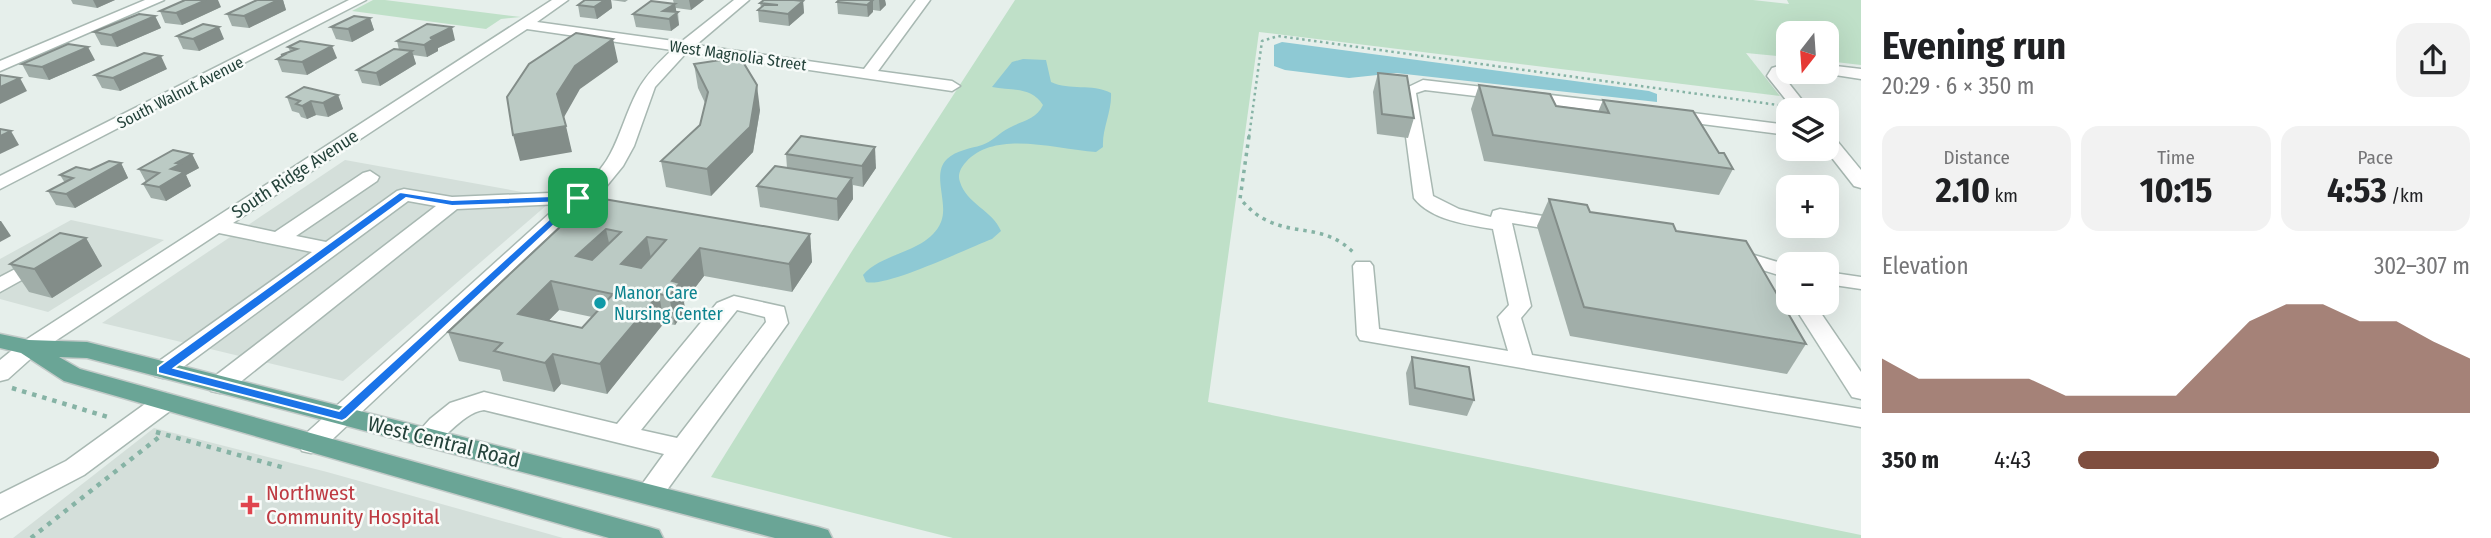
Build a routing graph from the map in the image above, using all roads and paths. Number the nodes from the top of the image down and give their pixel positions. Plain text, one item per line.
1 (157, 0) edge
2 (359, 0) edge
3 (561, 0) edge
4 (742, 0) edge
5 (923, 0) edge
6 (523, 24) junction
7 (686, 48) junction
8 (0, 66) edge
9 (1839, 71) edge
10 (868, 74) junction
11 (1861, 74) edge
12 (1781, 84) edge
13 (952, 86) dead end
14 (1792, 98) edge
15 (1776, 105) edge
16 (1776, 128) edge
17 (1839, 155) edge
18 (370, 177) dead end
19 (1861, 182) edge
20 (0, 183) edge
21 (578, 198) junction
22 (452, 203) junction
23 (1504, 225) junction
24 (216, 226) junction
25 (1592, 229) edge
26 (278, 239) junction
27 (1710, 248) edge
28 (330, 249) junction
29 (56, 253) edge
30 (1363, 266) joint
31 (1776, 270) edge
32 (1839, 280) edge
33 (1861, 283) edge
34 (0, 285) edge
35 (1811, 315) edge
36 (0, 341) edge
37 (29, 348) junction
38 (1522, 360) junction
39 (163, 370) junction
40 (0, 373) edge
41 (220, 385) junction
42 (1861, 391) edge
43 (165, 402) junction
44 (342, 416) junction
45 (1861, 418) edge
46 (163, 434) dead end
47 (623, 434) junction
48 (426, 438) junction
49 (312, 444) junction
50 (683, 449) junction
51 (649, 494) junction
52 (0, 508) edge
53 (31, 538) edge
54 (649, 538) edge
55 (818, 538) edge

1 - 8 street
2 - 20 street, South Walnut Avenue
3 - 6 street, South Ridge Avenue
4 - 7 street
5 - 10 street
6 - 7 street, West Magnolia Street
6 - 24 street, South Ridge Avenue
7 - 10 street, West Magnolia Street
7 - 21 street
9 - 11 street
10 - 13 street, West Magnolia Street
12 - 14 street
15 - 30 path
16 - 23 street
17 - 19 street
18 - 26 street
21 - 22 street
21 - 44 street
22 - 28 street
22 - 41 street
23 - 25 street
23 - 38 street
24 - 26 street
24 - 37 street, South Ridge Avenue
26 - 28 street
27 - 31 street
28 - 39 street
29 - 34 street
30 - 38 street
32 - 33 street
35 - 42 street
36 - 37 main road, West Central Road
37 - 39 main road, West Central Road
37 - 40 street, South Ridge Avenue
37 - 43 main road, West Central Road
38 - 45 street
39 - 41 main road, West Central Road
41 - 44 main road, West Central Road
43 - 49 main road, West Central Road
43 - 52 street
44 - 48 main road, West Central Road
44 - 49 street
46 - 53 path
47 - 48 street
47 - 50 street
47 - 50 street
48 - 51 main road, West Central Road
49 - 54 main road, West Central Road
50 - 51 street
51 - 55 main road, West Central Road

